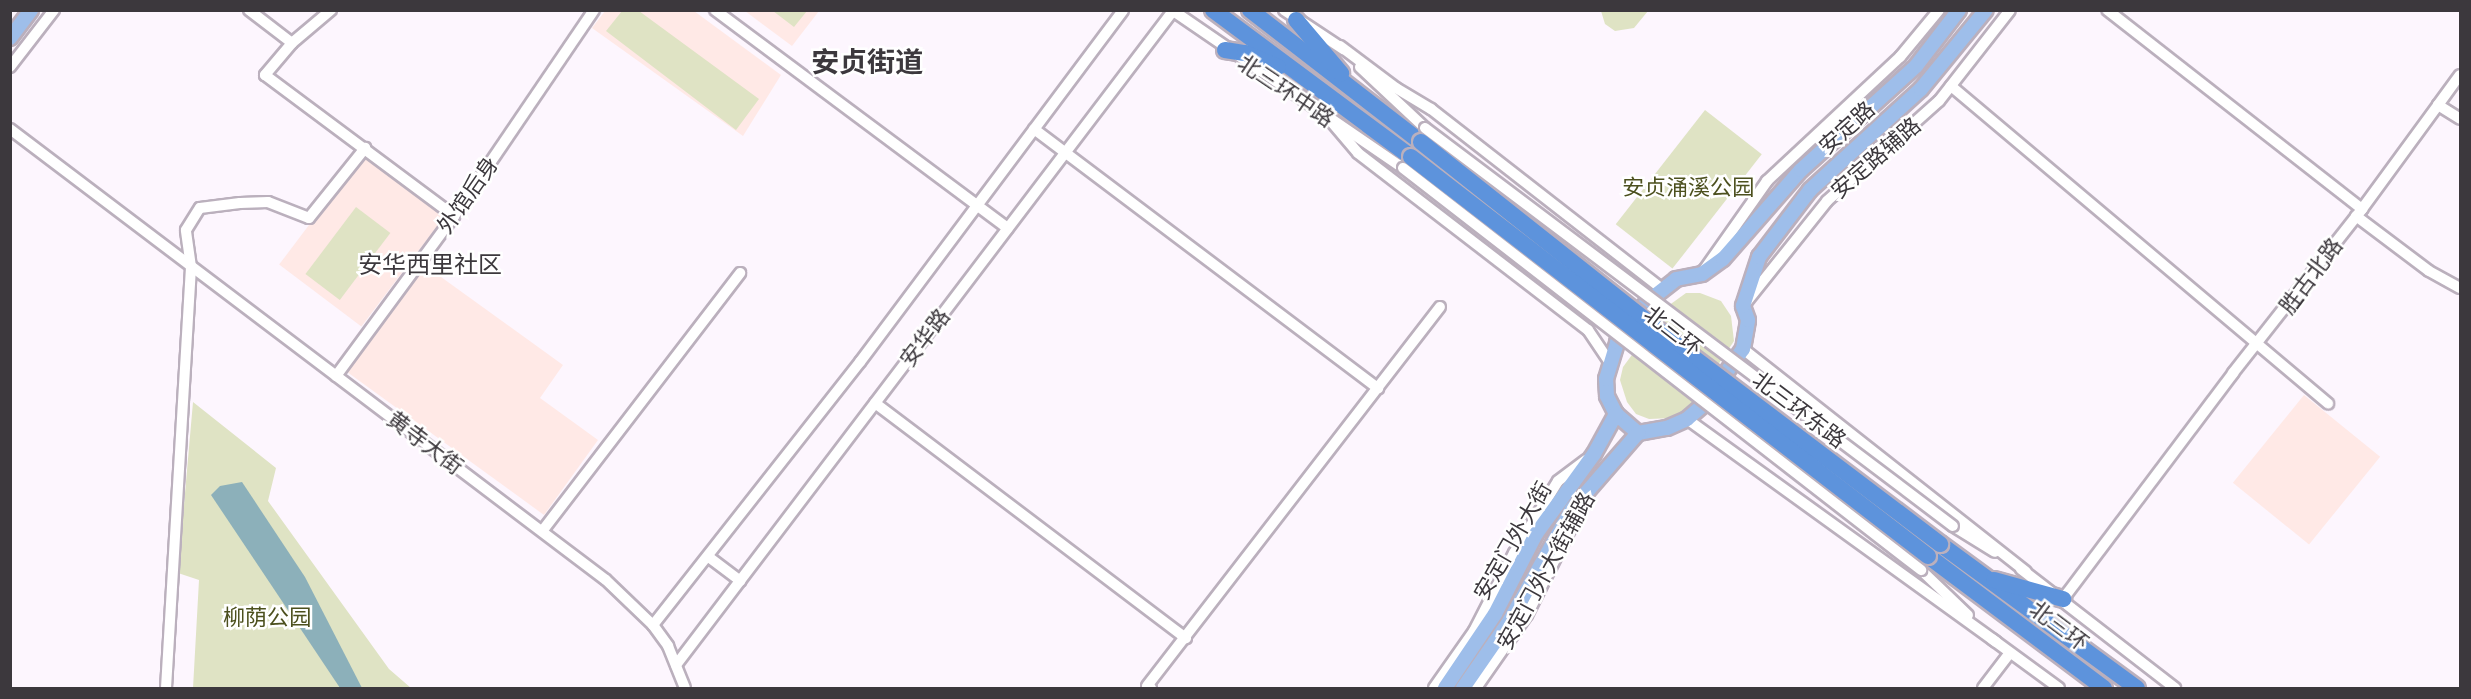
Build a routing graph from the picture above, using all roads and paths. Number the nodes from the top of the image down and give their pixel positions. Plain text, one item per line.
1 (31, 10) edge
2 (54, 10) edge
3 (249, 10) edge
4 (331, 10) edge
5 (594, 10) edge
6 (714, 10) edge
7 (1123, 10) edge
8 (1213, 10) edge
9 (1250, 10) edge
10 (1939, 10) edge
11 (1959, 10) edge
12 (1986, 10) edge
13 (2010, 10) edge
14 (2107, 10) edge
15 (1173, 11) edge
16 (1290, 15) edge
17 (10, 38) edge
18 (292, 43) junction
19 (1340, 46) junction
20 (1226, 50) junction
21 (10, 67) edge
22 (2460, 75) edge
23 (1302, 77) junction
24 (1347, 84) junction
25 (1951, 86) junction
26 (2438, 105) junction
27 (2460, 119) edge
28 (1330, 120) junction
29 (10, 129) edge
30 (1034, 129) junction
31 (1423, 135) junction
32 (365, 147) junction
33 (1065, 153) junction
34 (1407, 163) junction
35 (977, 205) junction
36 (2359, 213) junction
37 (454, 216) junction
38 (1008, 228) junction
39 (191, 267) junction
40 (740, 273) dead end
41 (1702, 274) junction
42 (1661, 288) junction
43 (2460, 288) edge
44 (1743, 306) junction
45 (1440, 307) dead end
46 (2257, 346) junction
47 (1743, 349) junction
48 (1609, 361) junction
49 (336, 376) junction
50 (1378, 388) junction
51 (875, 403) junction
52 (2328, 403) dead end
53 (1616, 414) junction
54 (1687, 419) junction
55 (1638, 433) junction
56 (1593, 454) junction
57 (1593, 483) junction
58 (543, 530) junction
59 (1930, 557) junction
60 (710, 558) junction
61 (2026, 572) junction
62 (1983, 577) junction
63 (740, 581) junction
64 (2063, 599) junction
65 (653, 625) junction
66 (1186, 638) junction
67 (1996, 642) junction
68 (2009, 654) junction
69 (676, 666) junction
70 (166, 688) edge
71 (685, 688) edge
72 (1151, 688) edge
73 (1434, 688) edge
74 (1444, 688) edge
75 (1463, 688) edge
76 (1476, 688) edge
77 (1983, 688) edge
78 (2059, 688) edge
79 (2104, 688) edge
80 (2137, 688) edge
81 (2175, 688) edge

1 - 17 main road
2 - 21 street
3 - 18 street
4 - 18 street
5 - 37 street, 外馆后身
6 - 35 street
7 - 30 street, 安华路
8 - 23 highway, 北三环
9 - 24 highway, 北三环
10 - 41 street
11 - 41 main road, 安定路
12 - 44 main road, 安定路
13 - 25 street, 安定路辅路
14 - 36 street
15 - 20 street, 北三环中路
15 - 33 street, 安华路
16 - 19 street
16 - 24 highway
18 - 32 street
19 - 31 street
19 - 42 street
20 - 23 highway
20 - 28 street, 北三环中路
22 - 26 street, 胜古北路
23 - 34 highway, 北三环
24 - 31 highway, 北三环
25 - 44 street, 安定路辅路
25 - 46 street
26 - 27 street
26 - 36 street, 胜古北路
28 - 34 street, 北三环中路
28 - 48 street
29 - 39 street, 黄寺大街
30 - 33 street
30 - 35 street, 安华路
31 - 59 highway, 北三环, bridge
31 - 61 street, 北三环东路, bridge
32 - 37 street
32 - 39 street
33 - 38 street, 安华路
33 - 50 street
34 - 59 highway, 北三环, bridge
35 - 38 street
35 - 60 street, 安华路
36 - 43 street
36 - 46 street, 胜古北路
37 - 49 street, 外馆后身
38 - 51 street, 安华路
39 - 49 street, 黄寺大街
39 - 70 street
40 - 58 street
41 - 42 main road
42 - 48 main road
44 - 47 main road, 安定路
45 - 50 street
46 - 52 street
46 - 64 street, 胜古北路
47 - 54 main road
47 - 61 street
48 - 53 main road
49 - 58 street, 黄寺大街
50 - 66 street
51 - 63 street, 安华路
51 - 66 street
53 - 55 main road
53 - 56 main road, 安定门外大街
54 - 55 main road
54 - 67 street
55 - 57 main road, 安定门外大街
56 - 73 street, 安定门外大街辅路
56 - 74 main road, 安定门外大街
57 - 75 main road, 安定门外大街
57 - 76 street, 安定门外大街辅路
58 - 65 street, 黄寺大街
59 - 62 highway, 北三环
59 - 67 street
59 - 79 highway, 北三环
60 - 63 street
60 - 65 street, 安华路
61 - 64 street, 北三环东路
62 - 64 highway
62 - 80 highway, 北三环
63 - 69 street, 安华路
64 - 81 street, 北三环东路
65 - 69 street, 黄寺大街
66 - 72 street
67 - 68 street
68 - 77 street
68 - 78 street
69 - 71 street, 黄寺大街

